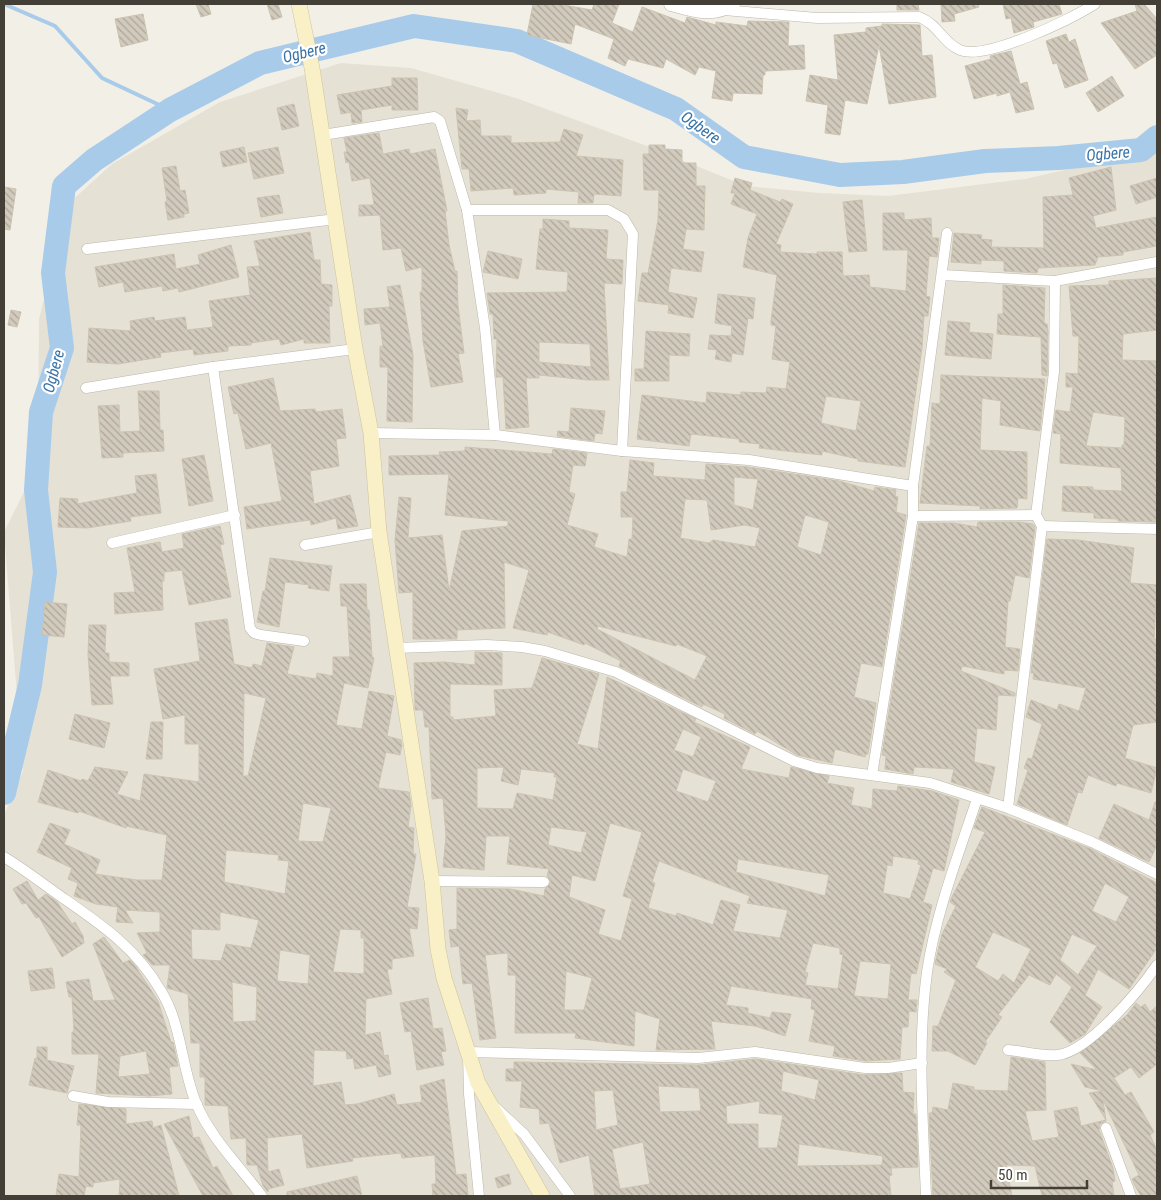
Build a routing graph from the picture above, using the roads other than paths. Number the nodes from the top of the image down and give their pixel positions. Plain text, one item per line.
1 (671, 4) edge
2 (1095, 4) edge
3 (728, 7) edge
4 (300, 8) edge
5 (323, 135) junction
6 (467, 210) junction
7 (336, 219) junction
8 (946, 233) dead end
9 (87, 250) dead end
10 (1157, 262) edge
11 (942, 275) junction
12 (1055, 281) junction
13 (355, 349) junction
14 (213, 367) junction
15 (86, 388) dead end
16 (370, 433) junction
17 (496, 435) junction
18 (622, 451) junction
19 (913, 486) junction
20 (234, 515) junction
21 (1036, 515) junction
22 (913, 516) junction
23 (1042, 526) junction
24 (1157, 529) edge
25 (379, 532) junction
26 (112, 543) dead end
27 (305, 545) dead end
28 (304, 641) dead end
29 (395, 648) junction
30 (872, 775) junction
31 (977, 799) junction
32 (1008, 808) junction
33 (7, 859) edge
34 (1157, 874) edge
35 (432, 881) junction
36 (544, 882) dead end
37 (1157, 965) edge
38 (1008, 1050) dead end
39 (468, 1052) junction
40 (922, 1063) junction
41 (73, 1096) dead end
42 (485, 1097) junction
43 (197, 1104) junction
44 (1106, 1128) dead end
45 (262, 1196) edge
46 (479, 1196) edge
47 (542, 1196) edge
48 (570, 1196) edge
49 (926, 1196) edge
50 (1131, 1196) edge

1 - 3 street
2 - 3 street
4 - 5 main road
5 - 6 street
5 - 7 main road
6 - 17 street
6 - 18 street
7 - 9 street
7 - 13 main road
8 - 11 street
10 - 12 street
11 - 12 street
11 - 19 street
12 - 21 street
13 - 14 street
13 - 16 main road
14 - 15 street
14 - 20 street
16 - 17 street
16 - 25 main road
17 - 18 street
18 - 19 street
19 - 22 street
20 - 26 street
20 - 28 street
21 - 22 street
21 - 23 street
22 - 30 street
23 - 24 street
23 - 32 street
25 - 27 street
25 - 29 main road
29 - 30 street
29 - 35 main road
30 - 31 street
31 - 32 street
31 - 40 street
32 - 34 street
33 - 43 street
35 - 36 street
35 - 39 main road
37 - 38 street
39 - 40 street
39 - 42 main road
39 - 46 street
40 - 49 street
41 - 43 street
42 - 47 main road
42 - 48 street
43 - 45 street
44 - 50 street

